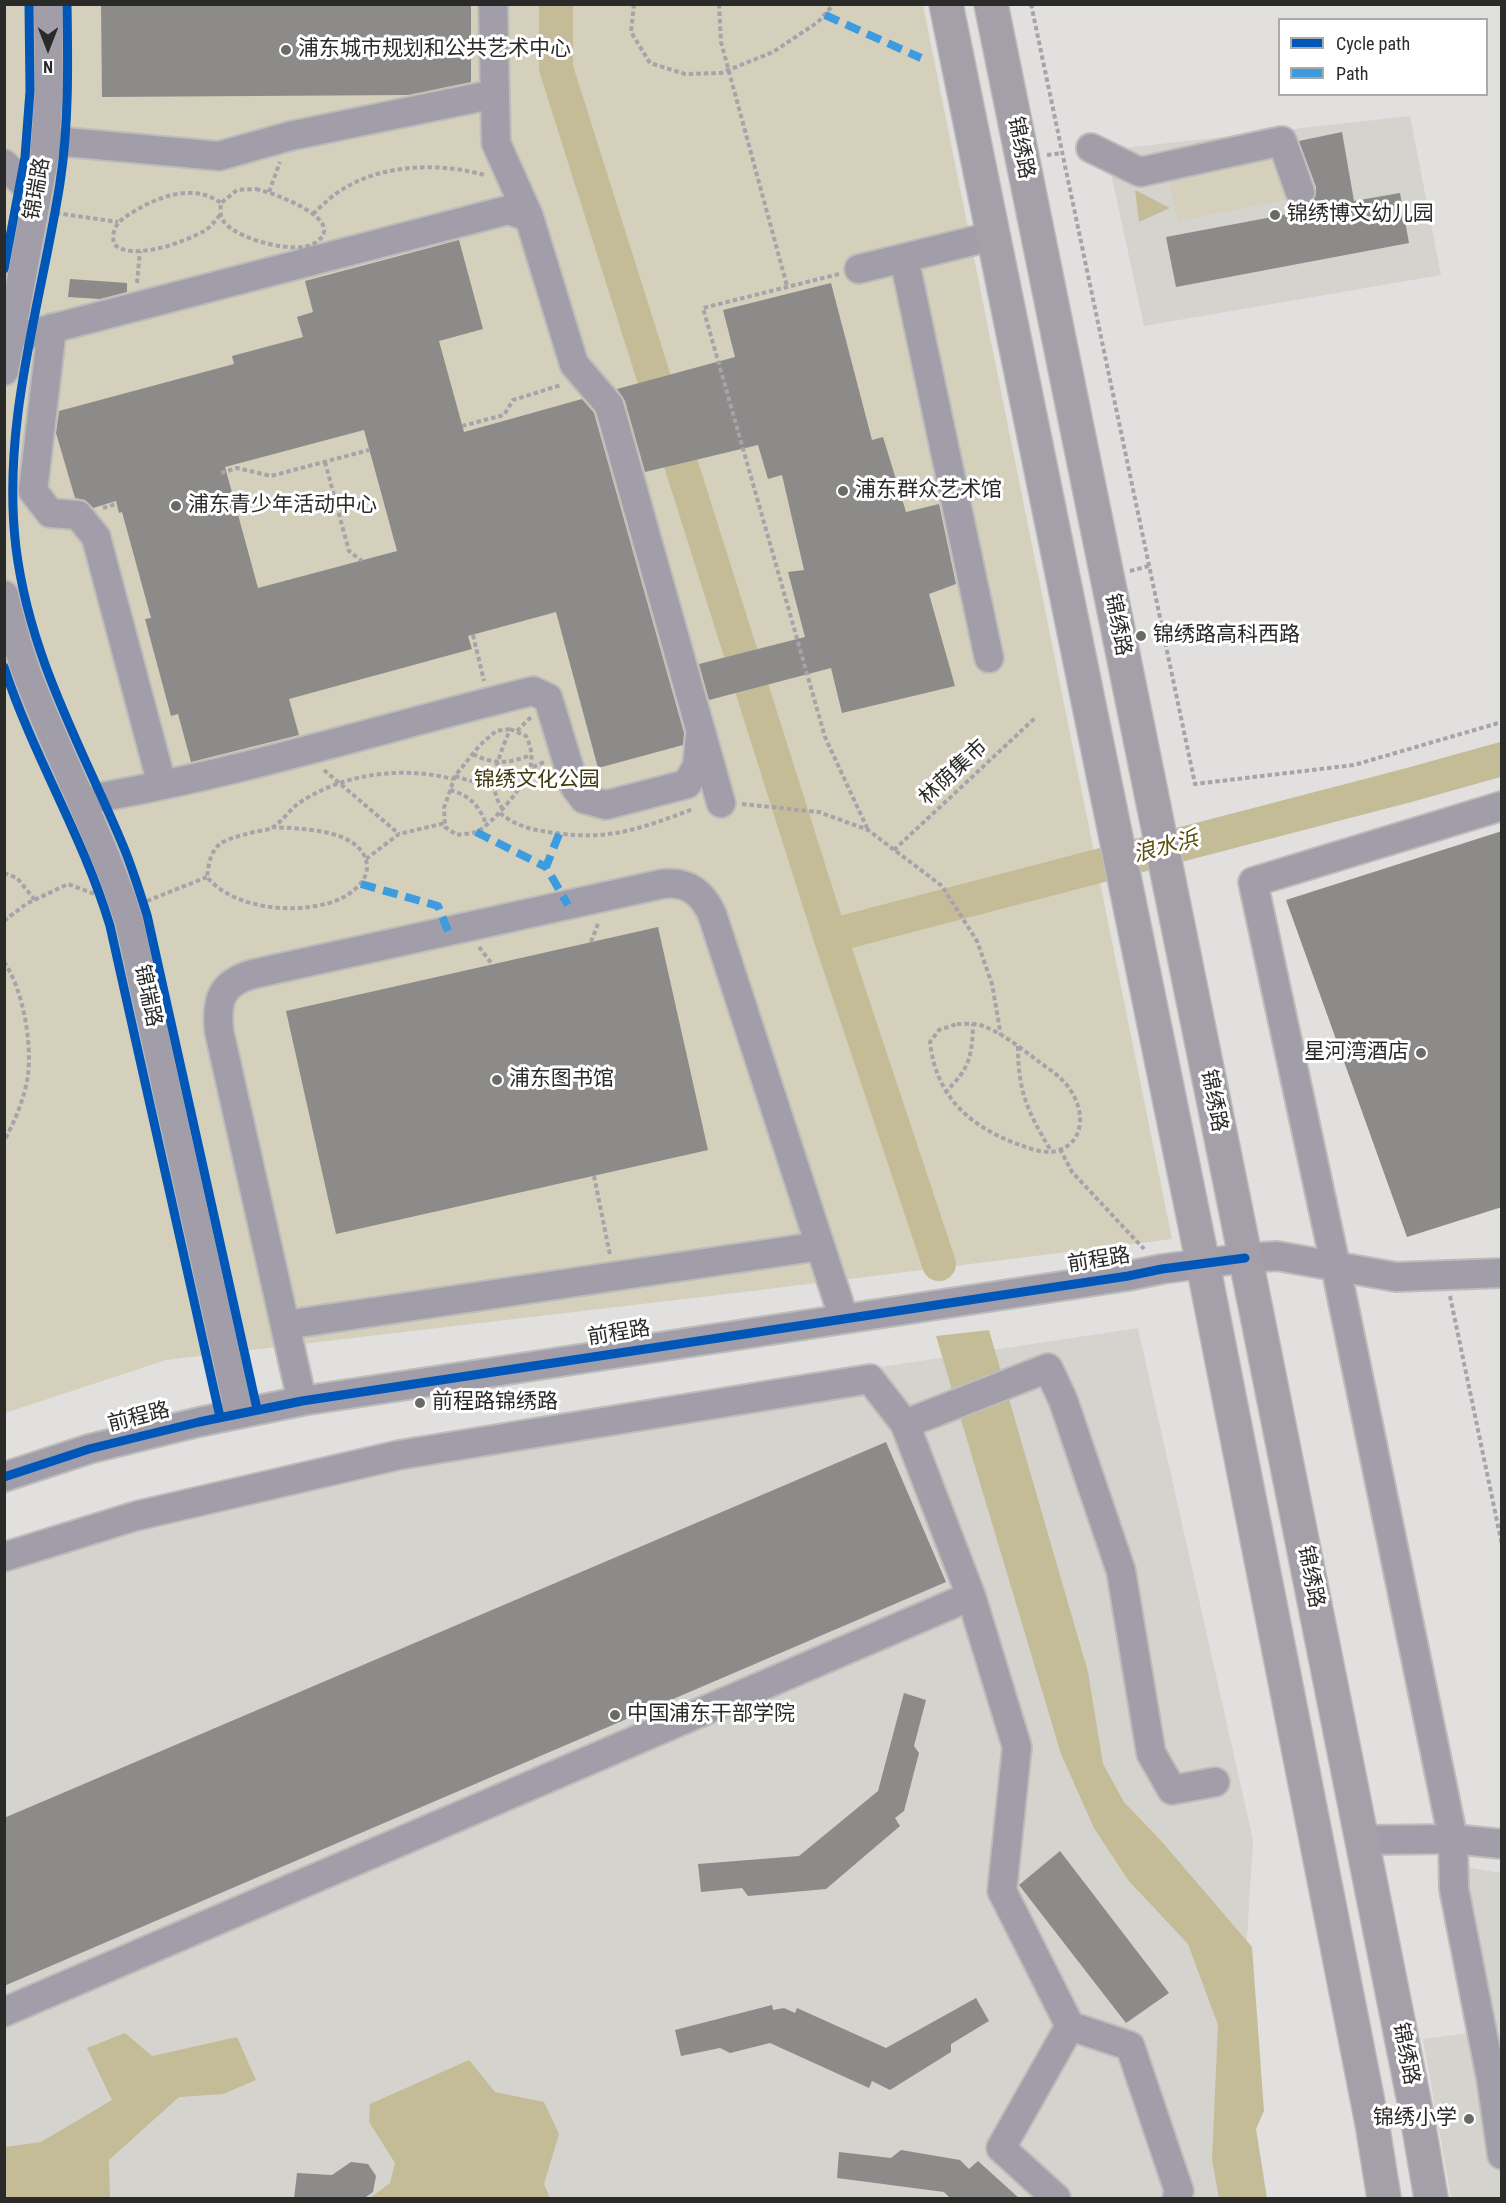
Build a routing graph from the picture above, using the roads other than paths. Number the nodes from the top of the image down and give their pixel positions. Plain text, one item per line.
1 (48, 4) edge
2 (493, 4) edge
3 (946, 4) edge
4 (991, 4) edge
5 (495, 94) junction
6 (65, 142) dead end
7 (1091, 148) dead end
8 (1300, 192) dead end
9 (529, 217) junction
10 (993, 236) junction
11 (904, 258) junction
12 (859, 269) road end
13 (4, 371) edge
14 (4, 595) edge
15 (989, 658) dead end
16 (701, 731) junction
17 (162, 785) junction
18 (101, 797) dead end
19 (721, 803) dead end
20 (1502, 806) edge
21 (820, 1246) junction
22 (1245, 1258) junction
23 (1203, 1264) junction
24 (1336, 1268) junction
25 (1502, 1273) edge
26 (843, 1319) junction
27 (285, 1326) junction
28 (302, 1401) junction
29 (238, 1413) junction
30 (904, 1424) junction
31 (4, 1477) edge
32 (4, 1557) edge
33 (971, 1596) junction
34 (1215, 1782) dead end
35 (1453, 1839) junction
36 (1362, 1840) junction
37 (1502, 1844) edge
38 (4, 2013) edge
39 (1070, 2026) junction
40 (1496, 2078) edge
41 (1502, 2155) edge
42 (1056, 2199) edge
43 (1177, 2199) edge
44 (1384, 2199) edge
45 (1431, 2199) edge

1 - 13 street, 锦瑞路
2 - 5 street
3 - 10 main road, 锦绣路
4 - 22 main road, 锦绣路
5 - 6 street
5 - 9 street
7 - 8 street
9 - 16 street
9 - 17 street
10 - 11 street
10 - 23 main road, 锦绣路
11 - 12 street
11 - 15 street
14 - 29 street, 锦瑞路
16 - 17 street
16 - 19 street
17 - 18 street
20 - 24 street
21 - 26 street
21 - 27 street
21 - 27 street
22 - 23 street, 前程路
22 - 24 street, 前程路
22 - 36 main road, 锦绣路
23 - 26 street, 前程路
23 - 44 main road, 锦绣路
24 - 25 street, 前程路
24 - 35 street
26 - 28 street, 前程路
27 - 28 street
28 - 29 street, 前程路
29 - 31 street, 前程路
30 - 32 street
30 - 33 street
30 - 34 street
33 - 38 street
33 - 39 street
35 - 36 street
35 - 37 street
35 - 40 street
36 - 45 main road, 锦绣路
39 - 42 street
39 - 43 street
40 - 41 street

